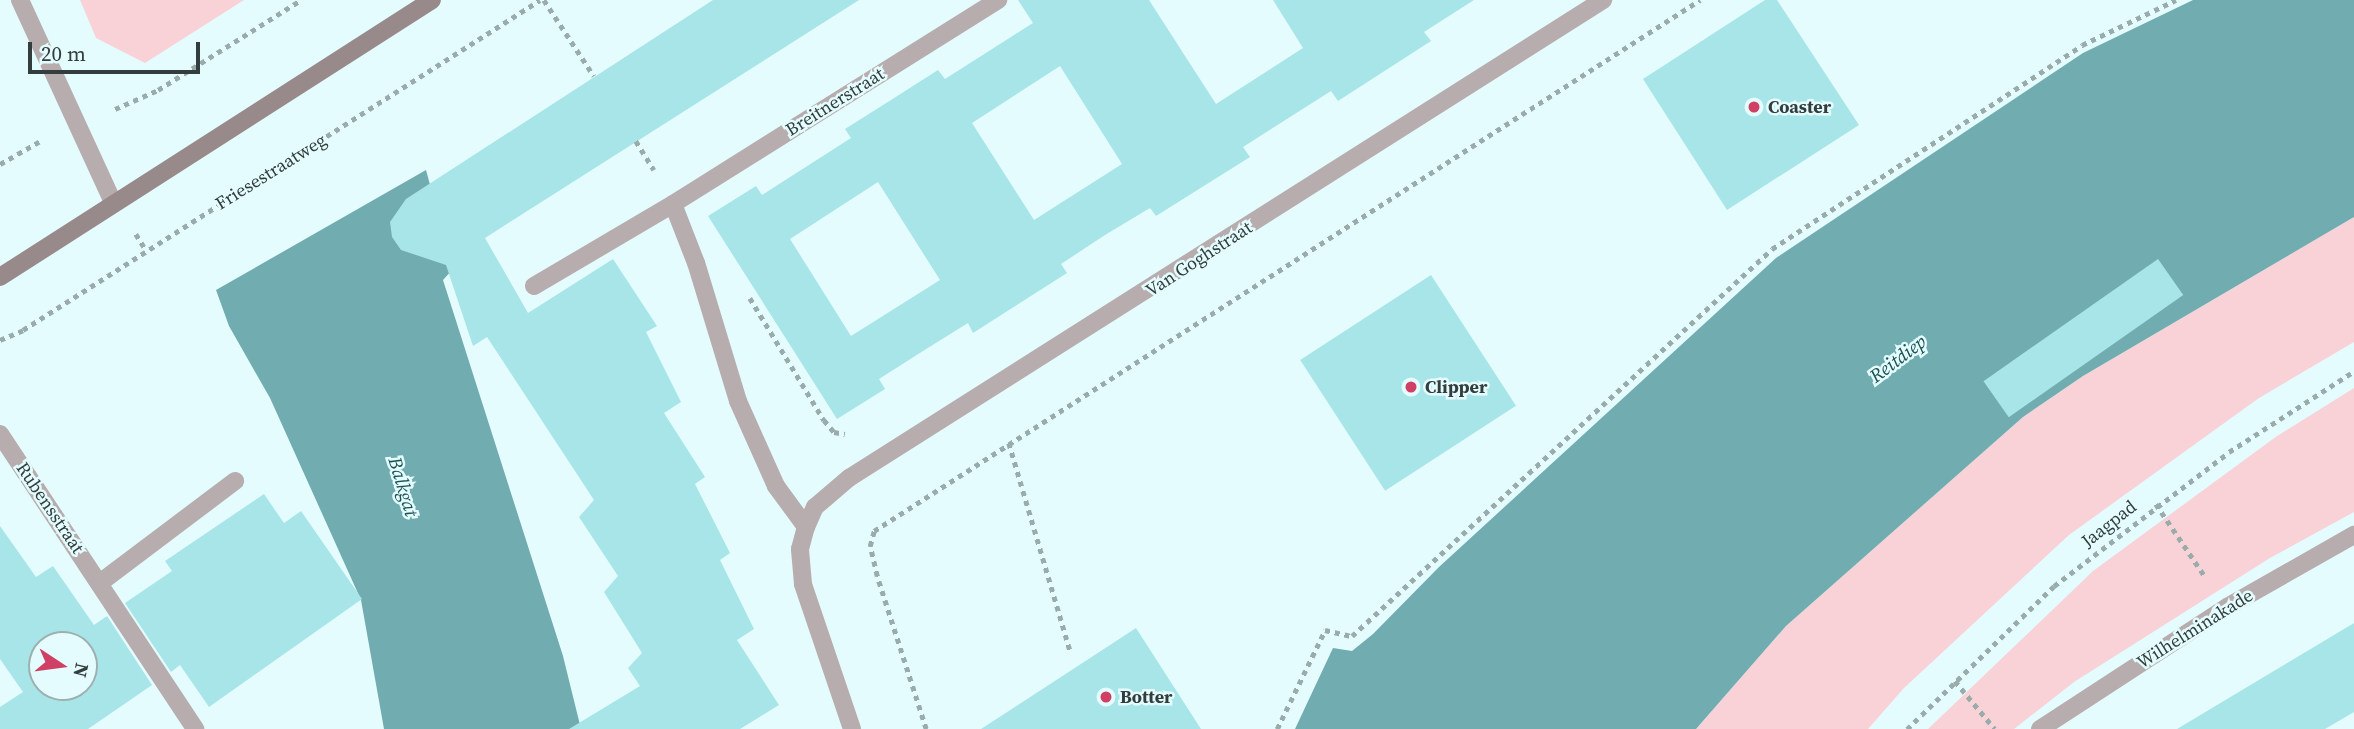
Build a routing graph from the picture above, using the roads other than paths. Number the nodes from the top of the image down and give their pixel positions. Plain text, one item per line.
1 (20, 0) edge
2 (432, 0) edge
3 (998, 0) edge
4 (1603, 0) edge
5 (113, 202) junction
6 (673, 204) junction
7 (0, 277) edge
8 (534, 286) dead end
9 (0, 434) edge
10 (235, 481) dead end
11 (806, 527) junction
12 (2354, 535) edge
13 (101, 582) junction
14 (195, 729) edge
15 (852, 729) edge
16 (2039, 729) edge

1 - 5 street
2 - 5 main road
3 - 6 street, Breitnerstraat
4 - 11 street, Van Goghstraat
5 - 7 main road
6 - 8 street, Breitnerstraat
6 - 11 street
9 - 13 street, Rubensstraat
10 - 13 street
11 - 15 street, Van Goghstraat
12 - 16 street, Wilhelminakade
13 - 14 street, Rubensstraat

